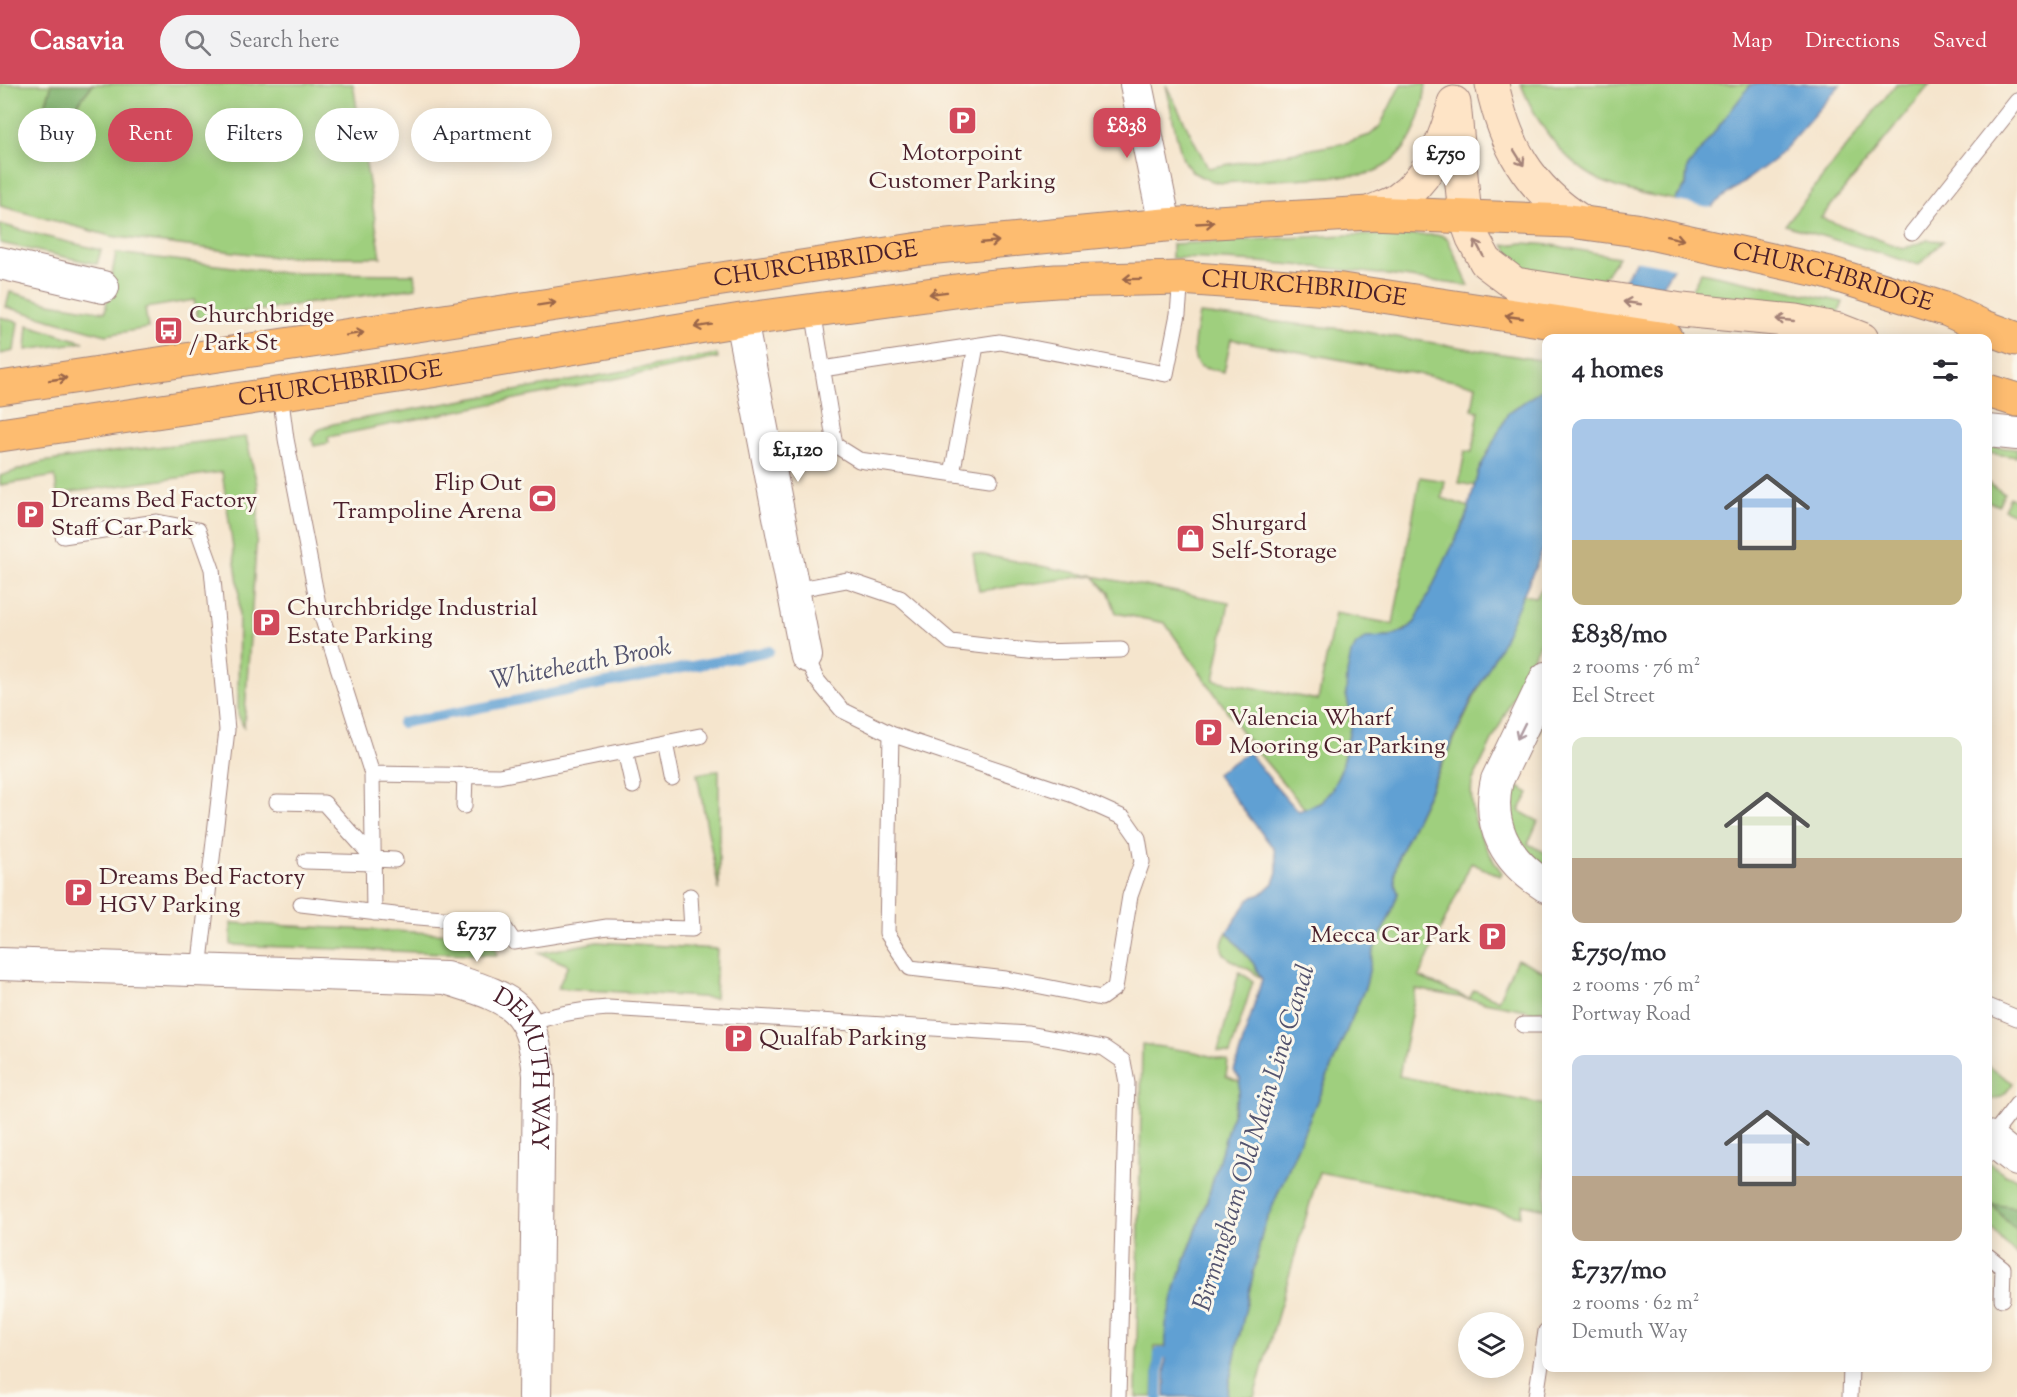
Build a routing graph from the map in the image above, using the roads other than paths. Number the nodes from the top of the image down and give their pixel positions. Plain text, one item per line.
1 (1136, 84) edge
2 (1492, 84) edge
3 (1455, 94) edge
4 (2017, 101) edge
5 (1369, 213) junction
6 (1465, 216) junction
7 (1576, 221) junction
8 (1164, 225) junction
9 (1912, 233) dead end
10 (0, 263) edge
11 (1181, 278) junction
12 (104, 287) dead end
13 (813, 310) junction
14 (1577, 311) junction
15 (741, 320) junction
16 (1650, 334) edge
17 (1849, 334) edge
18 (2017, 339) edge
19 (976, 346) junction
20 (822, 369) junction
21 (0, 388) edge
22 (1992, 392) edge
23 (280, 393) junction
24 (2017, 400) edge
25 (1992, 431) edge
26 (2017, 434) edge
27 (0, 435) edge
28 (952, 474) junction
29 (990, 479) dead end
30 (63, 536) dead end
31 (794, 590) junction
32 (1121, 650) dead end
33 (806, 656) joint
34 (1542, 686) edge
35 (891, 734) junction
36 (700, 736) dead end
37 (665, 743) junction
38 (625, 751) junction
39 (372, 774) junction
40 (465, 775) junction
41 (672, 778) dead end
42 (633, 786) dead end
43 (277, 802) dead end
44 (464, 806) dead end
45 (395, 860) dead end
46 (305, 861) dead end
47 (374, 861) junction
48 (1542, 884) edge
49 (690, 896) dead end
50 (301, 904) dead end
51 (374, 913) junction
52 (0, 964) edge
53 (199, 970) junction
54 (1992, 1008) edge
55 (2017, 1018) edge
56 (528, 1024) junction
57 (1523, 1025) dead end
58 (1542, 1025) edge
59 (2017, 1104) edge
60 (1992, 1134) edge
61 (1992, 1140) edge
62 (2017, 1160) edge
63 (1992, 1259) edge
64 (2002, 1299) dead end
65 (1542, 1357) edge
66 (1851, 1372) edge
67 (535, 1397) edge
68 (1118, 1397) edge
69 (1536, 1397) edge
70 (1850, 1397) edge

1 - 8 street
2 -> 7 street
3 - 5 street
3 - 6 street
4 - 9 lane
5 - 6 main road, CHURCHBRIDGE
8 -> 5 main road, CHURCHBRIDGE
6 - 7 main road, CHURCHBRIDGE
14 -> 6 street
7 -> 18 main road, CHURCHBRIDGE
21 -> 8 main road, CHURCHBRIDGE
10 - 12 street
11 -> 13 main road, CHURCHBRIDGE
14 -> 11 main road, CHURCHBRIDGE
11 - 19 lane
13 - 15 main road, CHURCHBRIDGE
13 - 20 lane
14 - 16 main road, CHURCHBRIDGE
17 -> 14 street
15 -> 23 main road, CHURCHBRIDGE
15 - 31 street
19 - 20 lane
19 - 28 lane
20 - 28 lane
22 - 24 main road
23 - 27 main road, CHURCHBRIDGE
23 - 39 lane
25 - 26 street
28 - 29 lane
30 - 53 lane
31 - 32 lane
31 - 33 street
33 - 35 lane
34 -> 48 street
35 - 35 lane
36 - 37 lane
37 - 38 lane
37 - 41 lane
38 - 40 lane
38 - 42 lane
39 - 40 lane
39 - 47 lane
40 - 44 lane
43 - 47 lane
45 - 47 lane
46 - 47 lane
47 - 51 lane
49 - 51 lane
50 - 51 lane
52 - 53 street, DEMUTH WAY
53 - 56 street, DEMUTH WAY
54 - 55 lane
56 - 67 street, DEMUTH WAY
56 - 68 lane
57 - 58 lane
59 - 60 lane
61 - 62 street
63 - 64 lane
65 - 69 lane
66 - 70 lane

